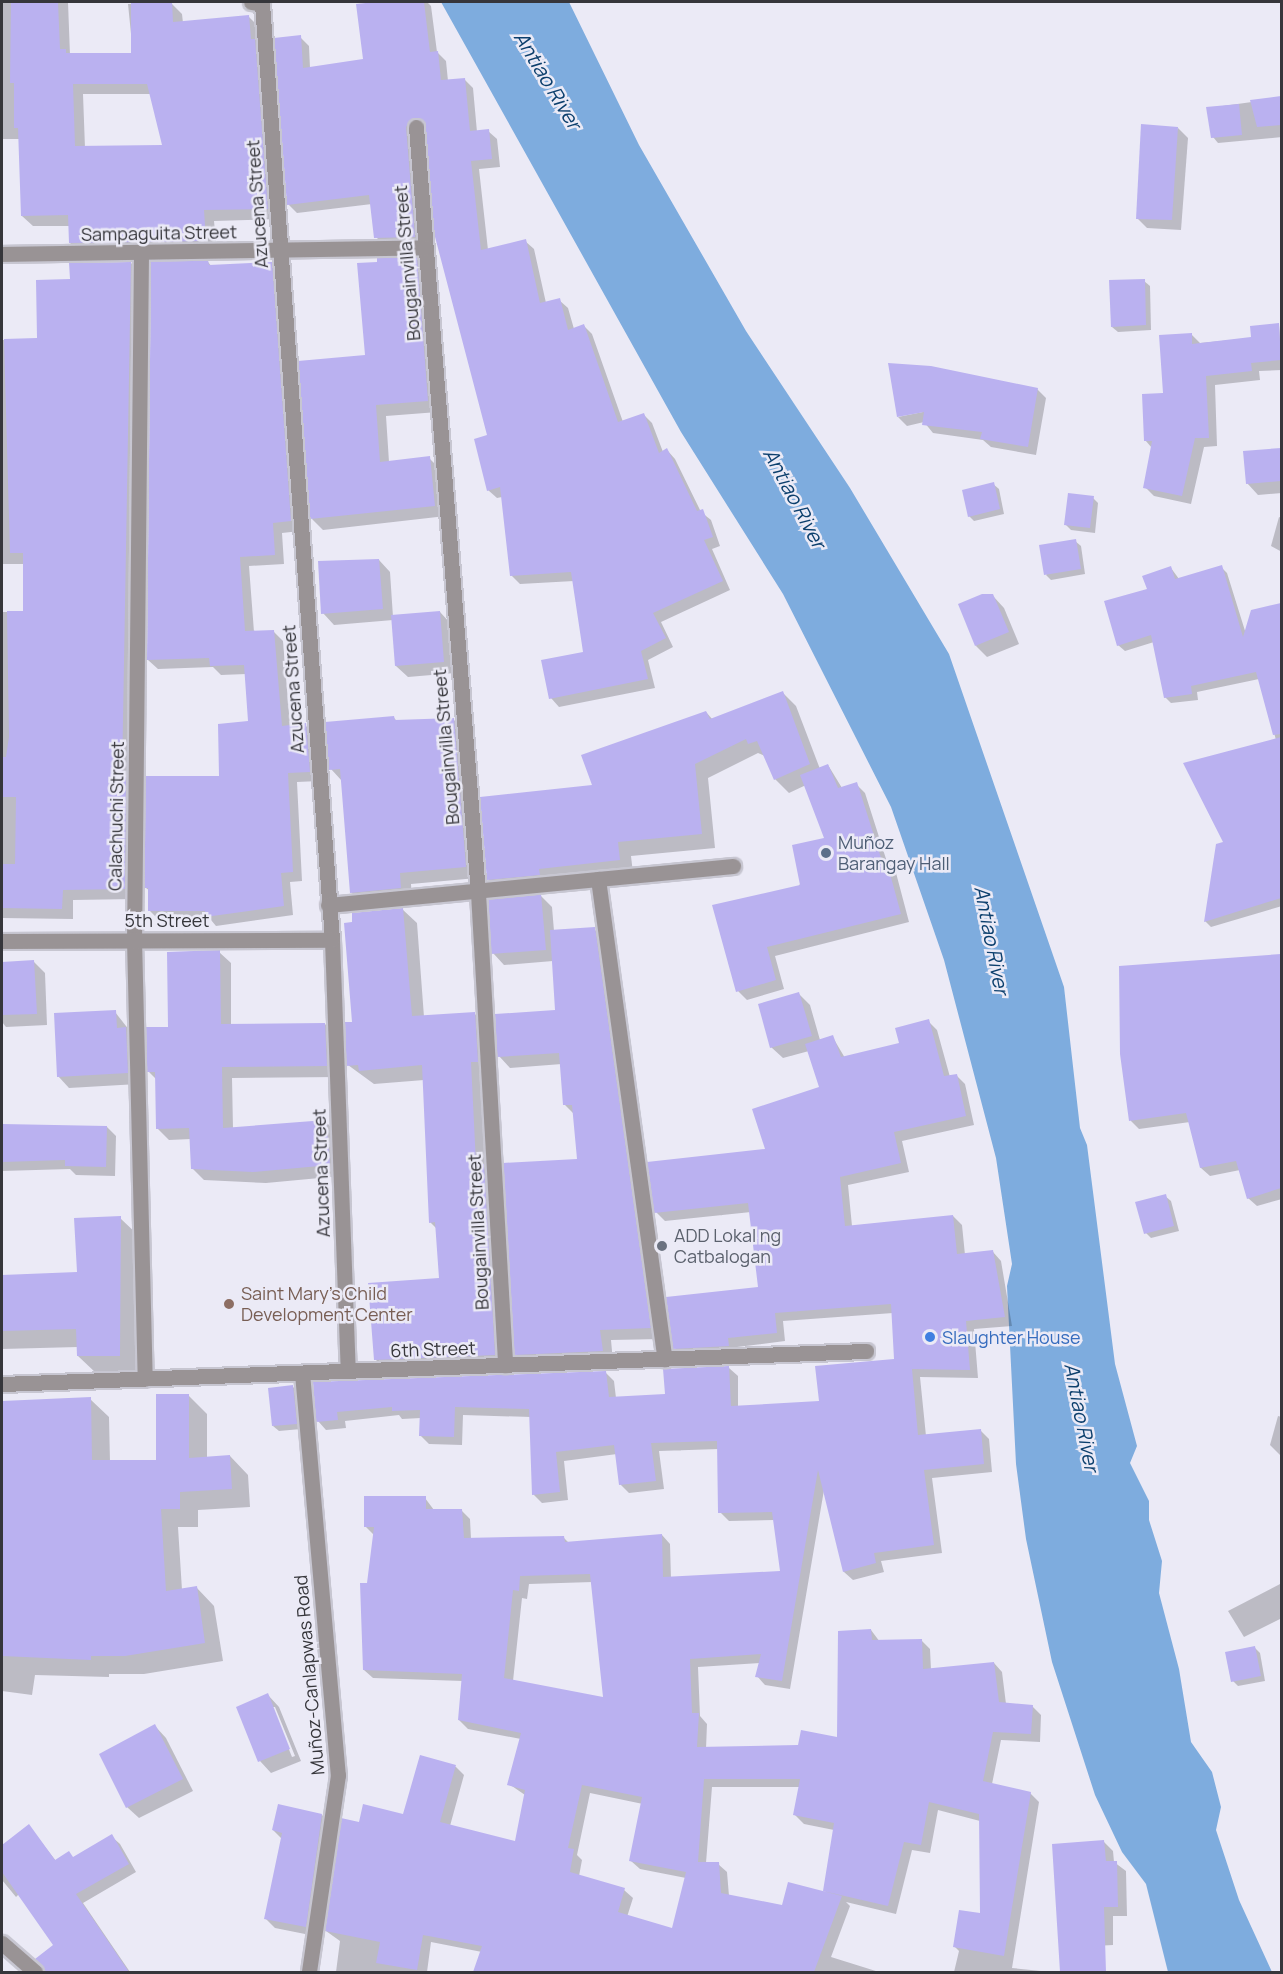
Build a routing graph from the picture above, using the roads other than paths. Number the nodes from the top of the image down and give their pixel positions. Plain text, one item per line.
1 (256, 3) edge
2 (416, 127) dead end
3 (425, 247) junction
4 (280, 250) junction
5 (141, 253) junction
6 (2, 254) edge
7 (732, 866) dead end
8 (598, 879) junction
9 (478, 893) junction
10 (328, 905) junction
11 (134, 939) junction
12 (332, 940) junction
13 (2, 941) edge
14 (866, 1351) dead end
15 (665, 1359) junction
16 (505, 1365) junction
17 (348, 1371) junction
18 (302, 1373) junction
19 (145, 1379) junction
20 (2, 1384) edge
21 (2, 1943) edge
22 (35, 1972) edge
23 (309, 1972) edge

1 - 4 street, Azucena Street
2 - 3 street, Bougainvilla Street
3 - 4 street, Sampaguita Street
3 - 9 street, Bougainvilla Street
4 - 5 street, Sampaguita Street
4 - 10 street, Azucena Street
5 - 6 street, Sampaguita Street
5 - 11 street, Calachuchi Street
7 - 8 street
8 - 9 street
8 - 15 street
9 - 10 street
9 - 16 street, Bougainvilla Street
10 - 12 street, Azucena Street
11 - 12 street, 5th Street
11 - 13 street, 5th Street
11 - 19 street, Calachuchi Street
12 - 17 street, Azucena Street
14 - 15 street, 6th Street
15 - 16 street, 6th Street
16 - 17 street, 6th Street
17 - 18 street, 6th Street
18 - 19 street, 6th Street
18 - 23 street, Muñoz-Canlapwas Road
19 - 20 street, 6th Street
21 - 22 street

